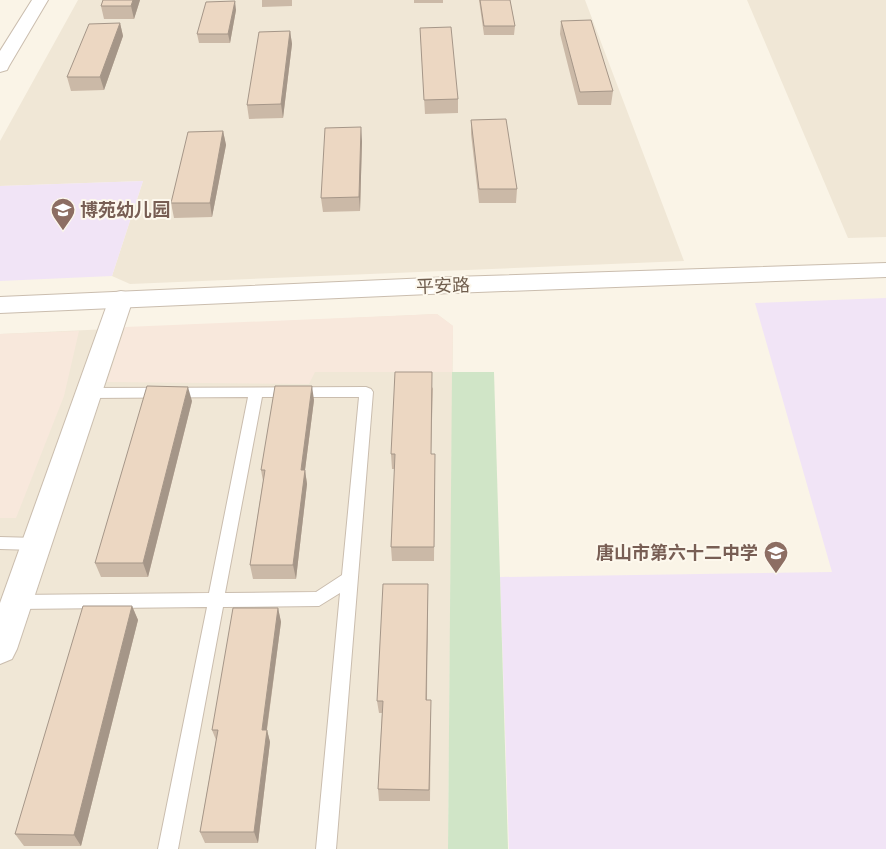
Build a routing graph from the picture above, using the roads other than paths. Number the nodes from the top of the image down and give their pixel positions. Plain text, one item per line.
1 (40, 0) edge
2 (0, 66) edge
3 (886, 270) edge
4 (121, 298) junction
5 (0, 305) edge
6 (88, 393) junction
7 (256, 393) junction
8 (0, 544) edge
9 (36, 544) junction
10 (350, 578) junction
11 (216, 600) junction
12 (16, 602) junction
13 (0, 649) edge
14 (168, 849) edge
15 (326, 849) edge

1 - 2 street
3 - 4 street, 平安路
4 - 5 street, 平安路
4 - 6 street
6 - 7 lane
6 - 9 street
7 - 10 lane
7 - 11 lane
8 - 9 lane
9 - 12 street
10 - 11 lane
10 - 15 lane
11 - 12 lane
11 - 14 lane
12 - 13 street

